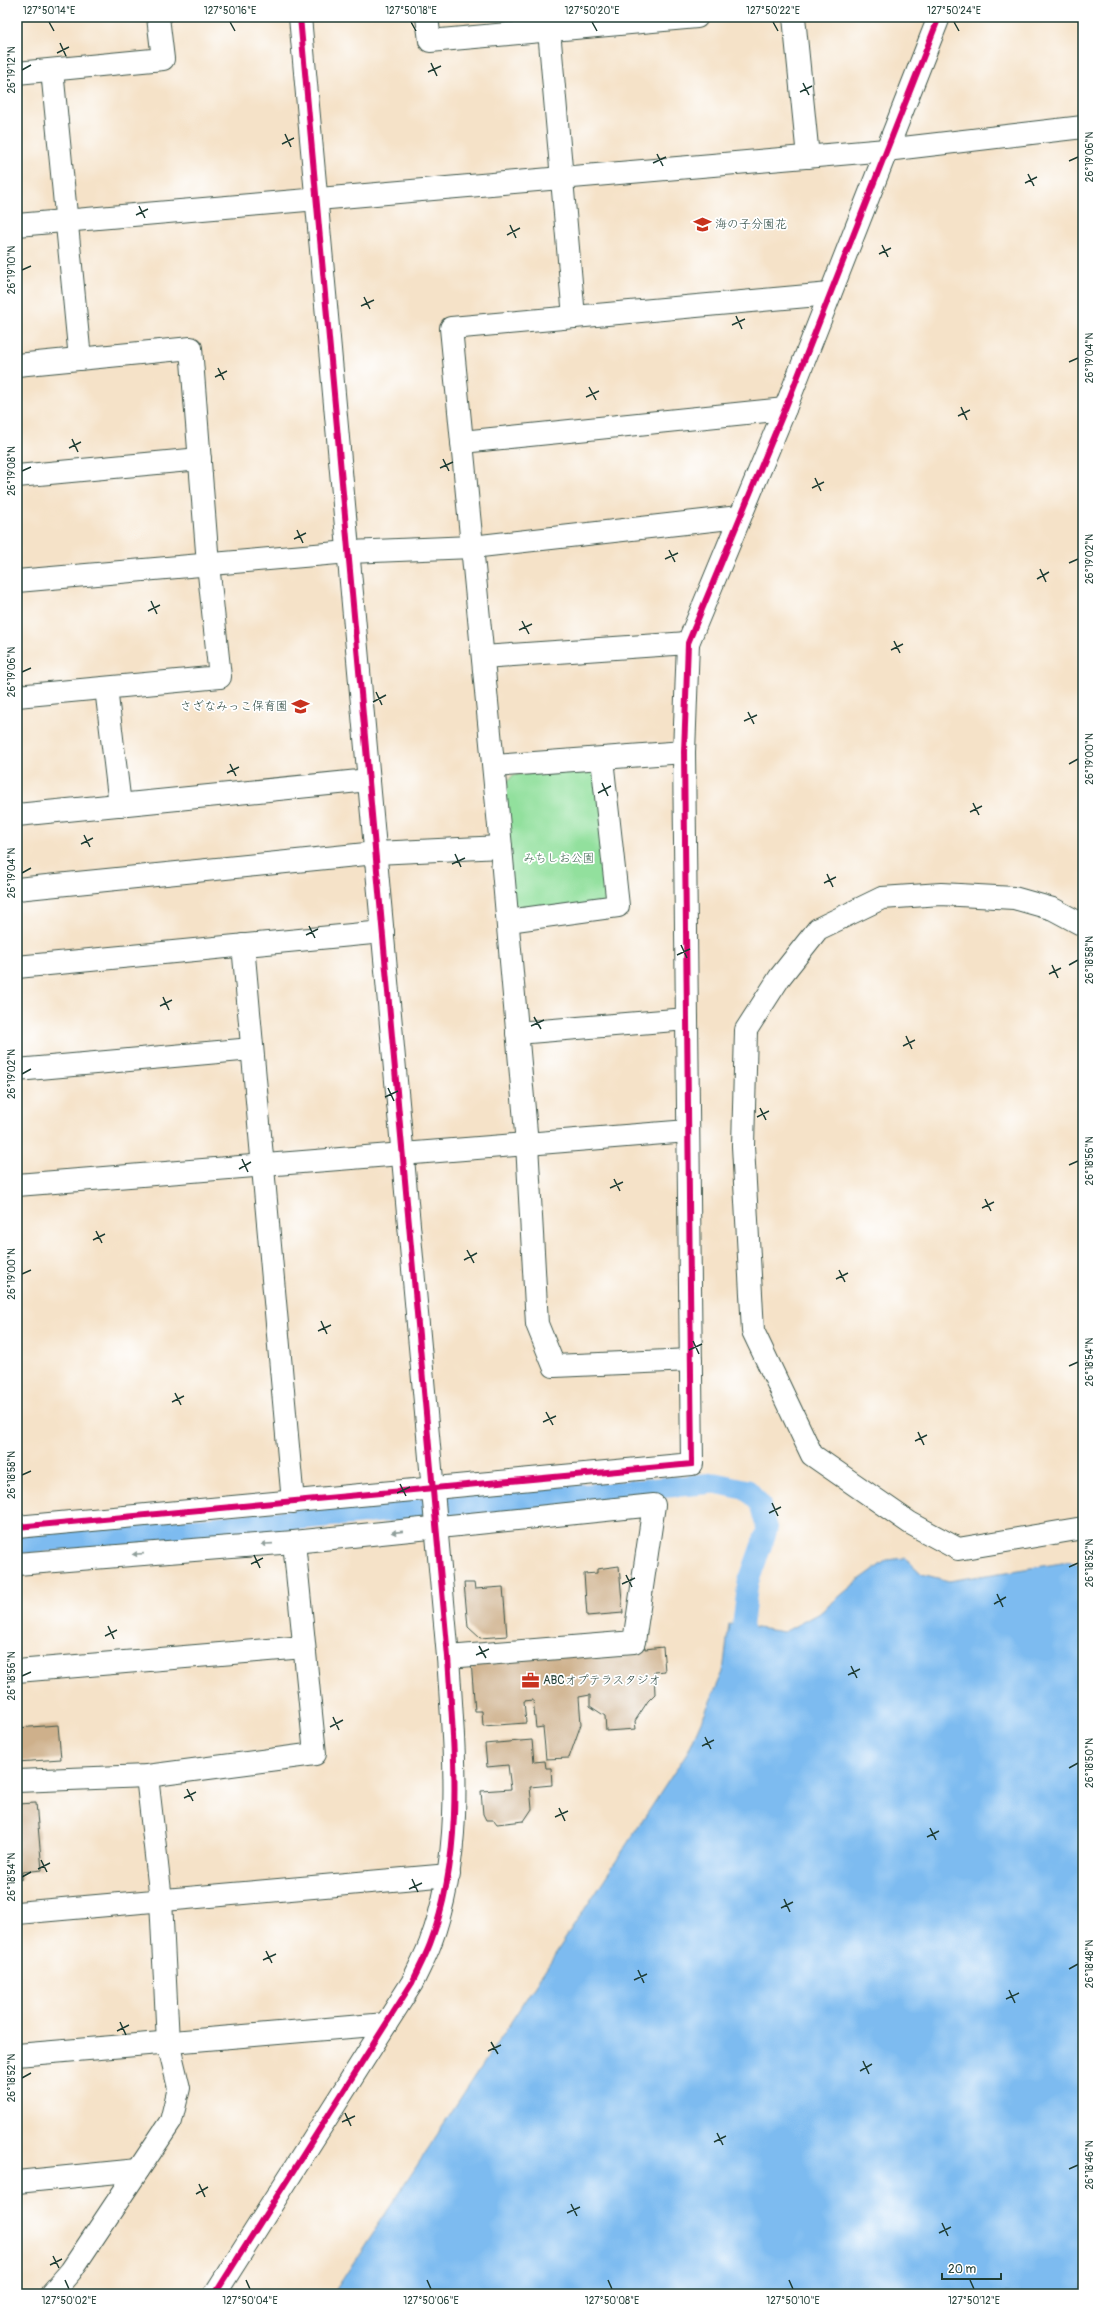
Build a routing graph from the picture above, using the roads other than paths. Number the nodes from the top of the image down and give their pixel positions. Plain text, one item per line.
1 (158, 17) edge
2 (300, 17) edge
3 (427, 17) edge
4 (698, 17) edge
5 (794, 17) edge
6 (939, 17) edge
7 (549, 30) junction
8 (52, 70) junction
9 (17, 73) edge
10 (1083, 127) edge
11 (886, 150) junction
12 (808, 157) junction
13 (563, 178) junction
14 (318, 199) junction
15 (67, 221) junction
16 (17, 225) edge
17 (830, 294) junction
18 (574, 317) junction
19 (80, 359) junction
20 (17, 365) edge
21 (785, 409) junction
22 (462, 442) junction
23 (200, 459) junction
24 (17, 476) edge
25 (739, 517) junction
26 (472, 546) junction
27 (349, 552) junction
28 (208, 564) junction
29 (17, 581) edge
30 (688, 643) junction
31 (483, 657) junction
32 (106, 688) junction
33 (17, 696) edge
34 (684, 752) junction
35 (602, 759) junction
36 (494, 766) junction
37 (369, 780) junction
38 (120, 805) junction
39 (17, 815) edge
40 (502, 847) junction
41 (376, 853) junction
42 (17, 889) edge
43 (508, 921) junction
44 (1083, 925) edge
45 (383, 932) junction
46 (243, 945) junction
47 (17, 967) edge
48 (687, 1019) junction
49 (517, 1034) junction
50 (252, 1049) junction
51 (17, 1070) edge
52 (688, 1131) junction
53 (527, 1144) junction
54 (402, 1154) junction
55 (263, 1166) junction
56 (17, 1185) edge
57 (691, 1360) junction
58 (293, 1502) junction
59 (434, 1507) junction
60 (17, 1527) edge
61 (1083, 1528) edge
62 (294, 1542) junction
63 (17, 1564) edge
64 (304, 1647) junction
65 (448, 1656) junction
66 (17, 1671) edge
67 (147, 1776) junction
68 (17, 1781) edge
69 (449, 1876) junction
70 (161, 1900) junction
71 (17, 1913) edge
72 (386, 2024) junction
73 (168, 2042) junction
74 (17, 2056) edge
75 (138, 2170) junction
76 (17, 2182) edge
77 (51, 2294) edge
78 (215, 2294) edge

1 - 8 street
2 - 14 street
3 - 7 street
4 - 7 street
5 - 12 street
6 - 11 street
7 - 13 street
8 - 9 street
8 - 15 street
10 - 11 street
11 - 12 street
11 - 17 street
12 - 13 street
13 - 14 street
13 - 18 street
14 - 15 street
14 - 27 street
15 - 16 street
15 - 19 street
17 - 18 street
17 - 21 street
18 - 22 street
19 - 20 street
19 - 23 street
21 - 22 street
21 - 25 street
22 - 26 street
23 - 24 street
23 - 28 street
25 - 26 street
25 - 30 street
26 - 27 street
26 - 31 street
27 - 28 street
27 - 37 street
28 - 29 street
28 - 32 street
30 - 31 street
30 - 34 street
31 - 36 street
32 - 33 street
32 - 38 street
34 - 35 street
34 - 48 street
35 - 36 street
35 - 43 street
36 - 40 street
37 - 38 street
37 - 41 street
38 - 39 street
40 - 41 street
40 - 43 street
41 - 42 street
41 - 45 street
43 - 49 street
44 - 61 street
45 - 46 street
45 - 54 street
46 - 47 street
46 - 50 street
48 - 49 street
48 - 52 street
49 - 53 street
50 - 51 street
50 - 55 street
52 - 53 street
52 - 57 street
53 - 54 street
53 - 57 street
54 - 55 street
54 - 59 street
55 - 56 street
55 - 58 street
57 - 59 street
58 - 59 street
58 - 60 street
59 -> 62 street
59 - 65 street
59 - 65 street
62 -> 63 street
62 - 64 street
64 - 66 street
64 - 67 street
65 - 69 street
67 - 68 street
67 - 70 street
69 - 70 street
69 - 72 street
70 - 71 street
70 - 73 street
72 - 73 street
72 - 78 street
73 - 74 street
73 - 75 street
75 - 76 street
75 - 77 street

